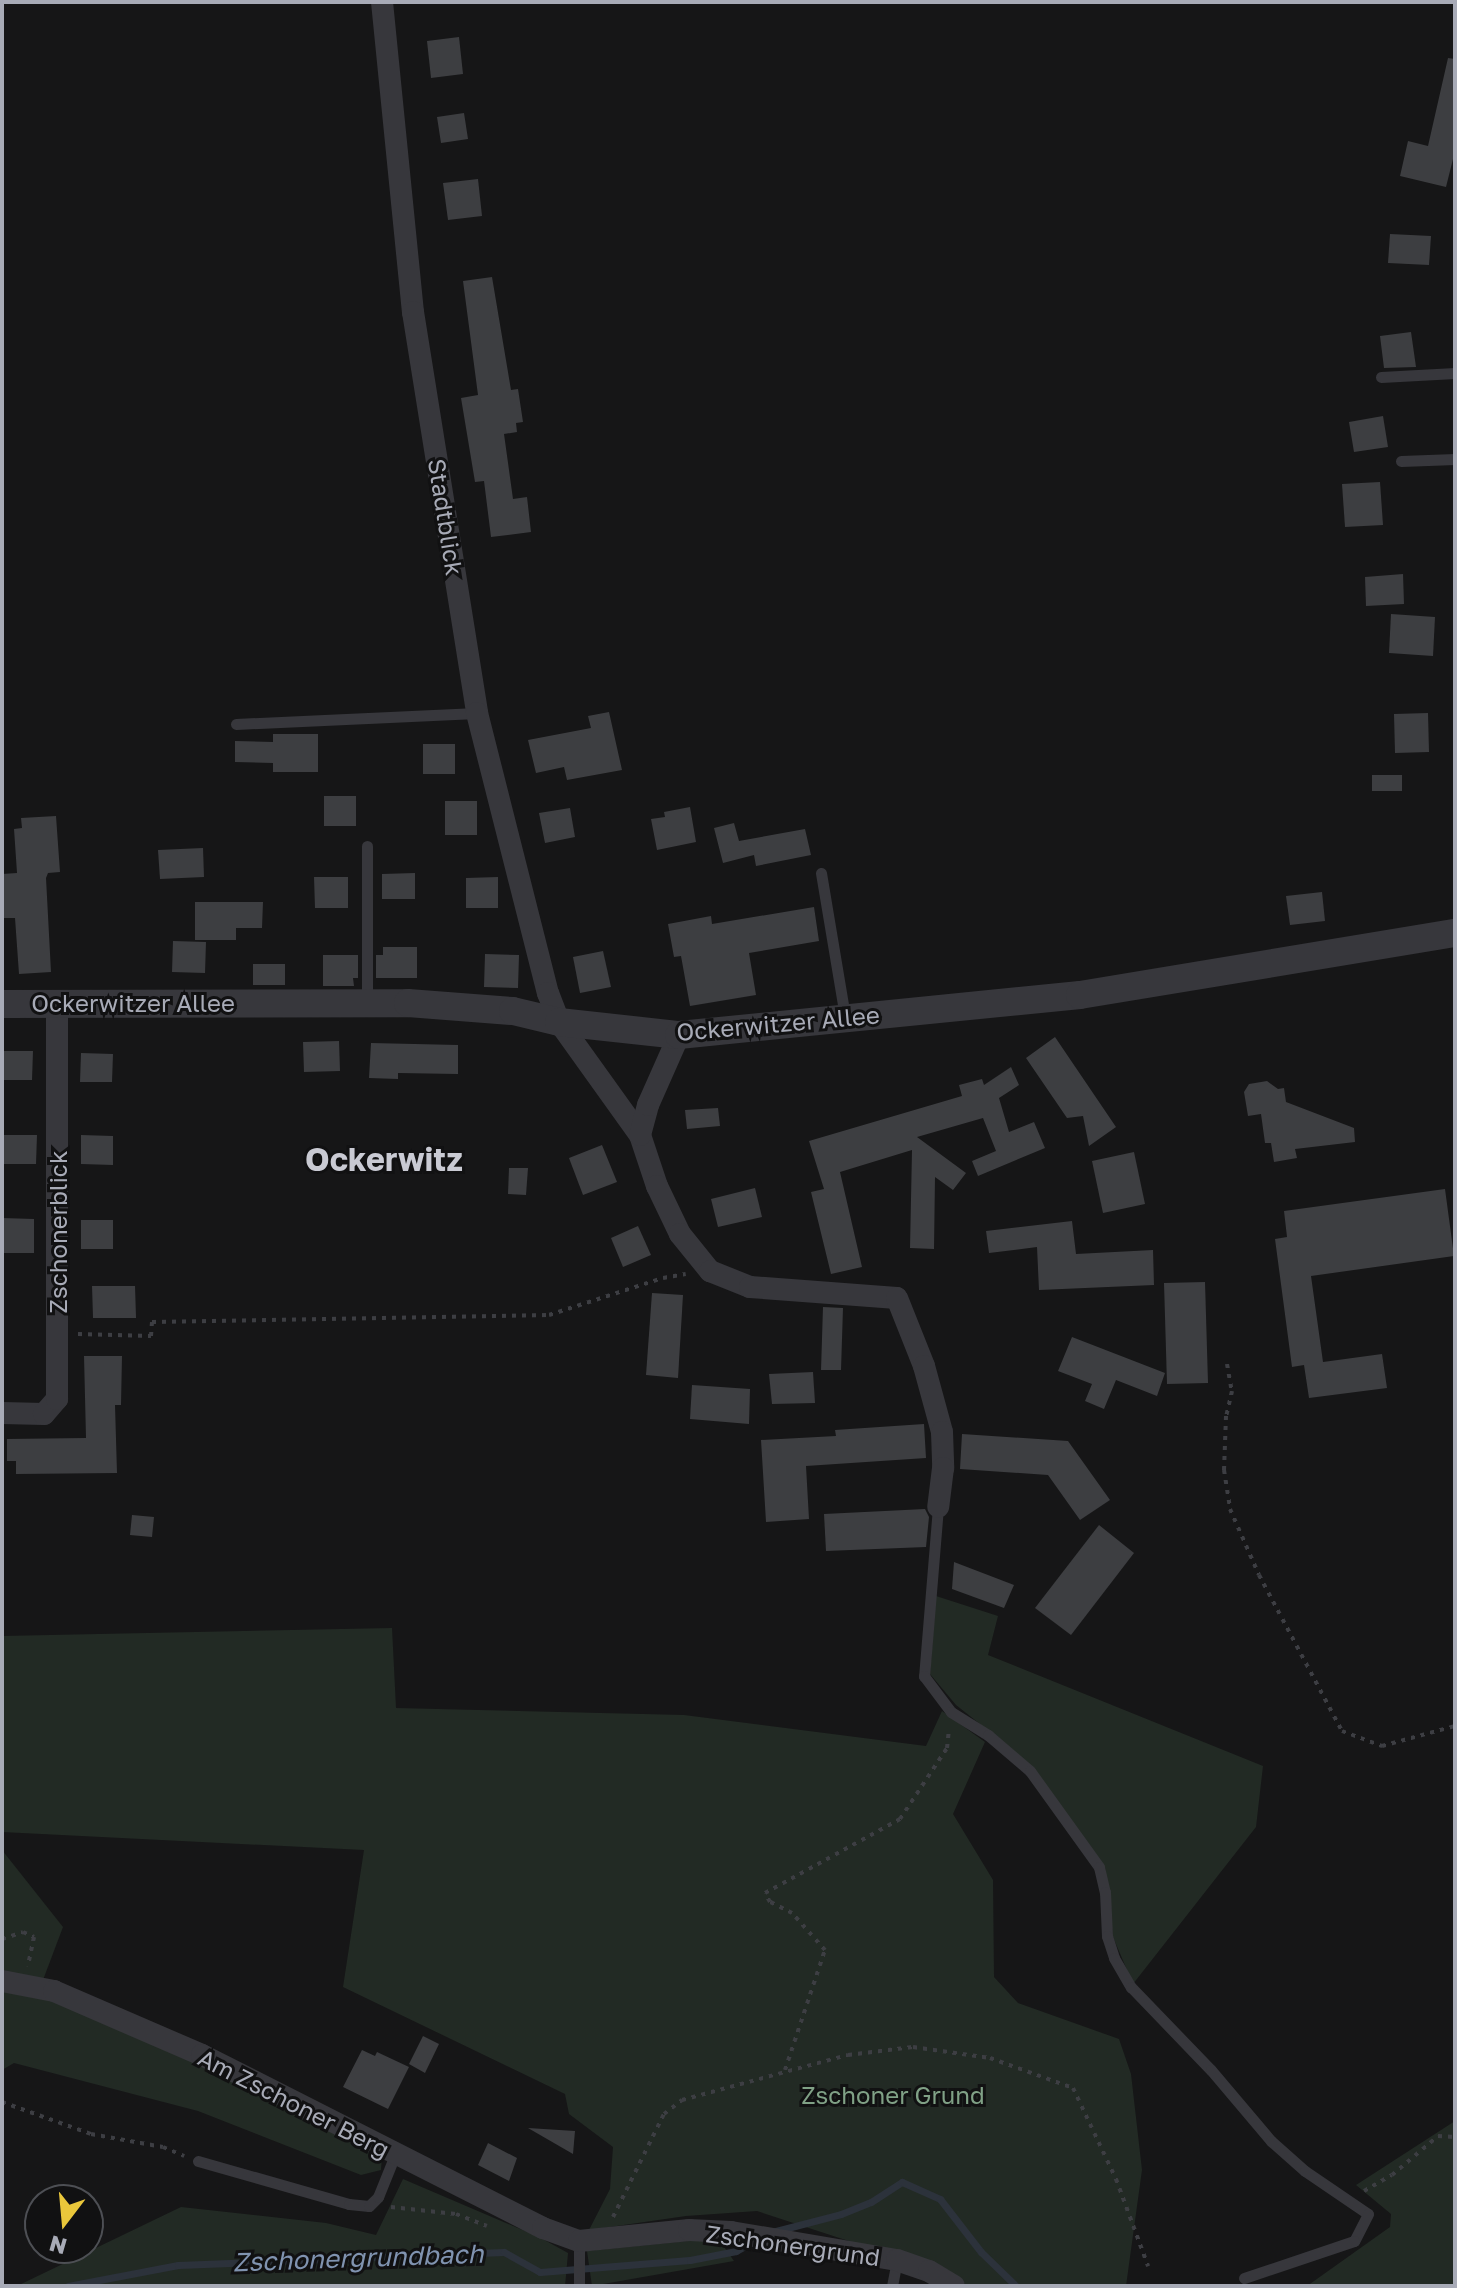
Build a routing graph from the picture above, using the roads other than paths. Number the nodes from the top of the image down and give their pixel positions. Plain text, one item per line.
1 (382, 2) edge
2 (1455, 373) edge
3 (1381, 377) dead end
4 (1455, 459) edge
5 (1401, 461) dead end
6 (477, 713) junction
7 (236, 724) dead end
8 (367, 846) dead end
9 (821, 873) dead end
10 (1455, 933) edge
11 (57, 1003) junction
12 (367, 1003) junction
13 (2, 1004) edge
14 (845, 1017) junction
15 (559, 1022) junction
16 (679, 1035) junction
17 (640, 1135) junction
18 (2, 1413) edge
19 (938, 1507) joint
20 (13, 1982) edge
21 (395, 2155) junction
22 (198, 2161) road end
23 (578, 2251) junction
24 (897, 2260) junction
25 (1244, 2278) dead end
26 (579, 2284) edge
27 (892, 2286) edge
28 (954, 2286) edge

1 - 6 street, Stadtblick
2 - 3 lane
4 - 5 lane
6 - 7 lane
6 - 15 street, Stadtblick
8 - 12 lane
9 - 14 lane
10 - 14 street, Ockerwitzer Allee
11 - 12 street, Ockerwitzer Allee
11 - 13 street, Ockerwitzer Allee
11 - 18 street, Zschonerblick
12 - 15 street, Ockerwitzer Allee
14 - 16 street, Ockerwitzer Allee
15 - 16 street, Ockerwitzer Allee
15 - 17 street, Stadtblick
16 - 17 street
17 - 19 street, Stadtblick
19 - 25 lane
20 - 21 street, Am Zschoner Berg
21 - 22 lane
21 - 23 street, Am Zschoner Berg
23 - 24 street, Zschonergrund
23 - 26 lane
24 - 27 lane
24 - 28 street, Zschonergrund

